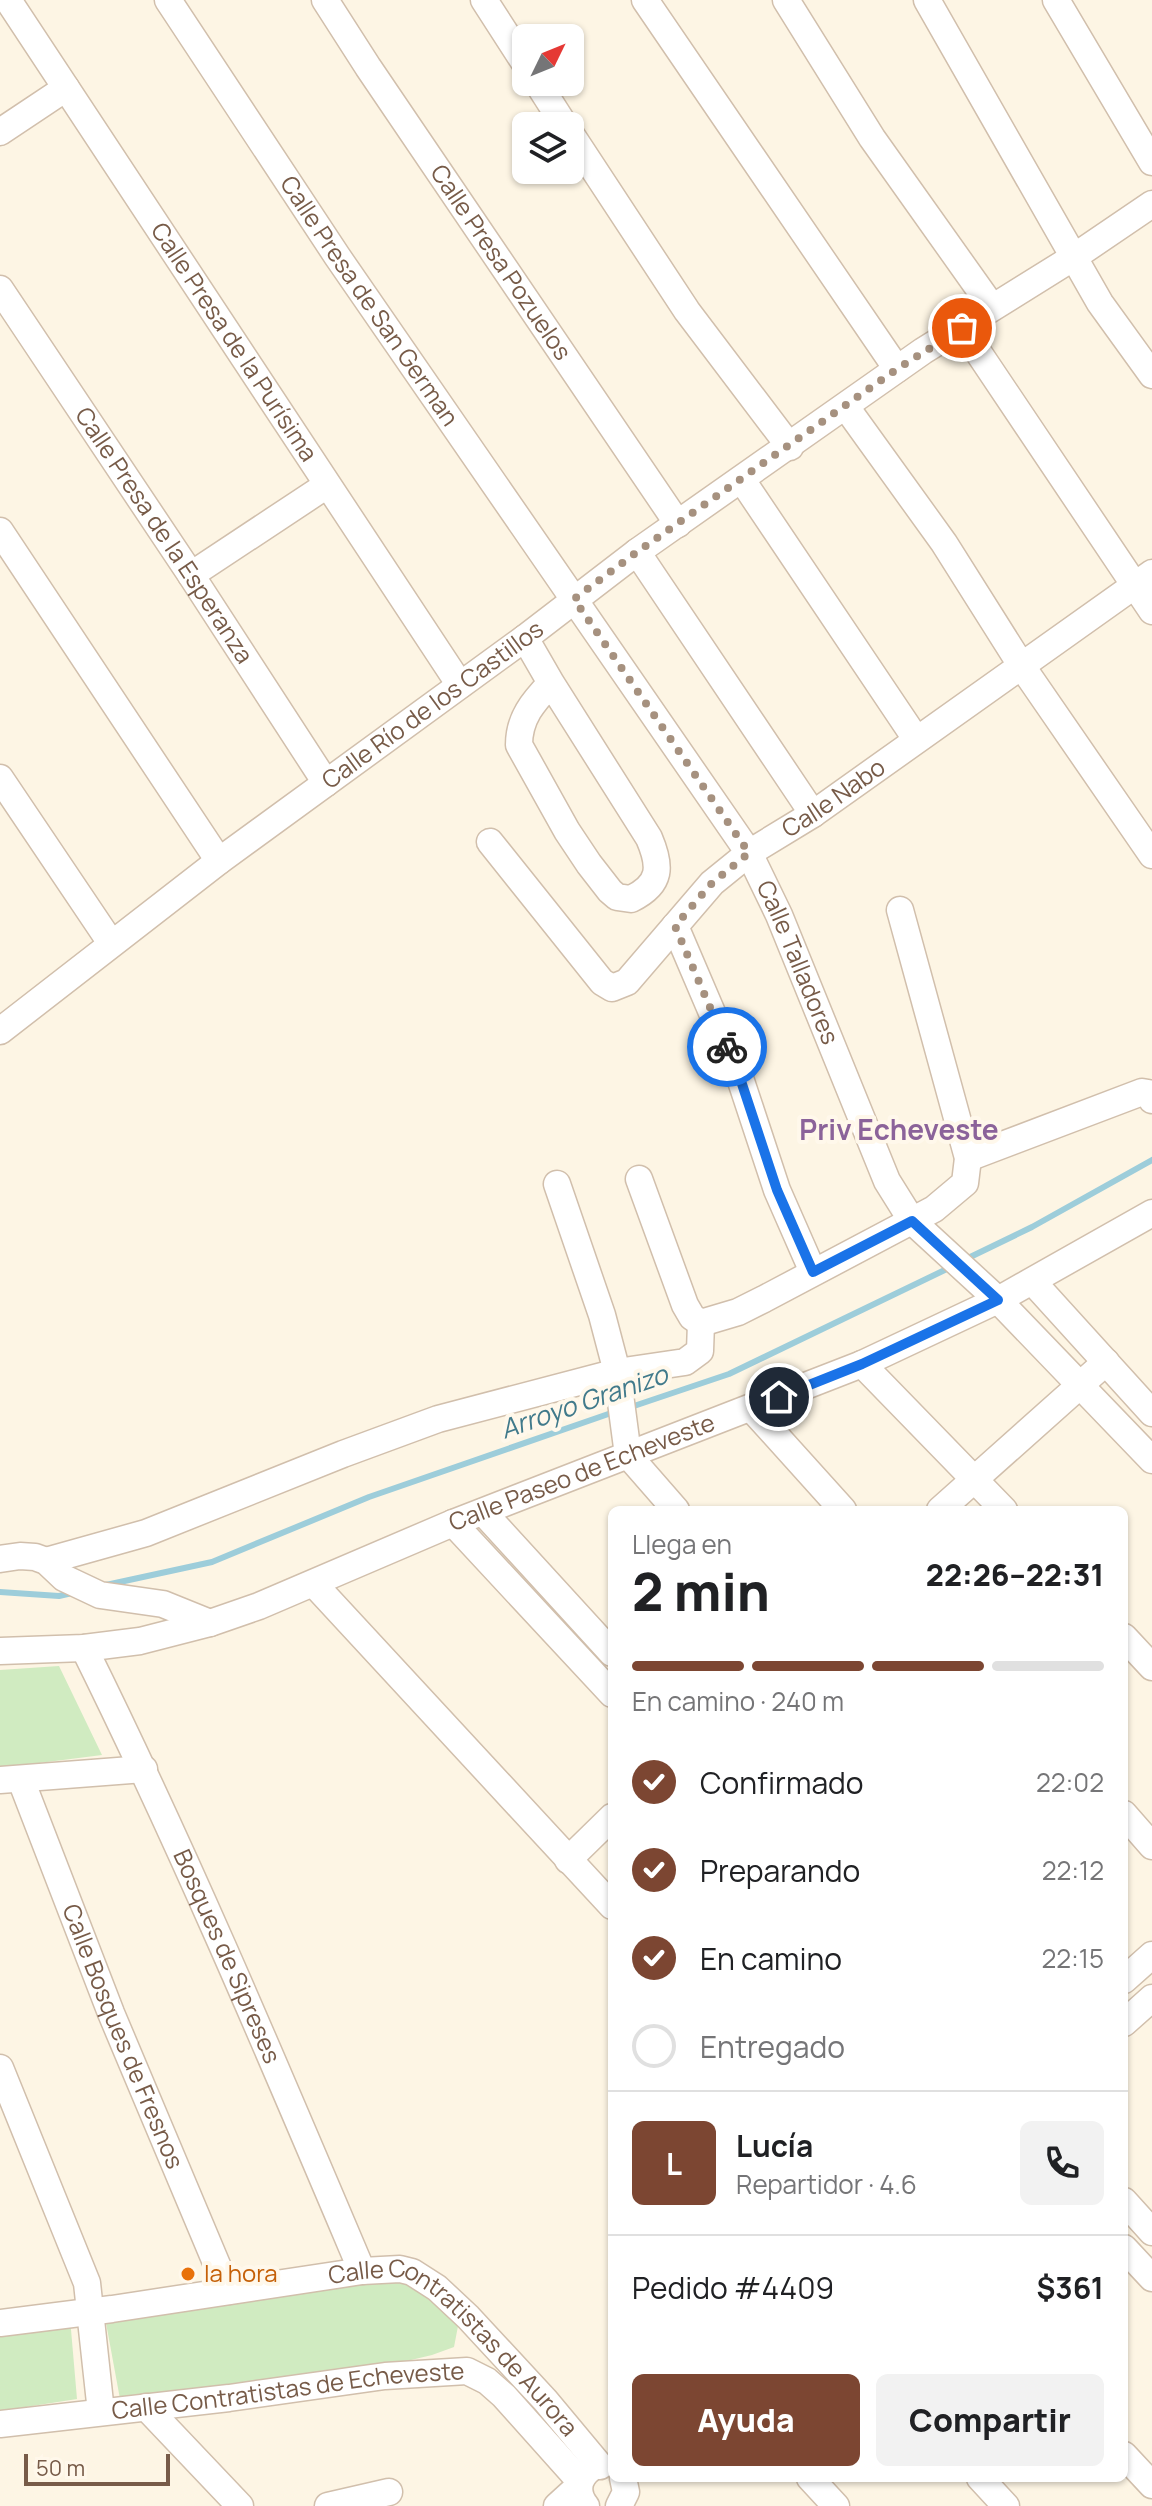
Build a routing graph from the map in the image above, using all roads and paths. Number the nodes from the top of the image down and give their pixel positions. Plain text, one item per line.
1 (8, 0) edge
2 (168, 0) edge
3 (325, 0) edge
4 (484, 0) edge
5 (645, 0) edge
6 (786, 0) edge
7 (927, 0) edge
8 (1056, 0) edge
9 (512, 43) edge
10 (66, 88) junction
11 (0, 132) edge
12 (584, 154) edge
13 (1152, 162) edge
14 (1152, 204) edge
15 (1074, 257) junction
16 (0, 289) edge
17 (992, 307) junction
18 (962, 328) junction
19 (897, 369) junction
20 (1152, 375) edge
21 (846, 407) junction
22 (790, 447) junction
23 (742, 480) junction
24 (327, 485) junction
25 (678, 524) junction
26 (0, 531) edge
27 (637, 552) junction
28 (191, 575) junction
29 (1143, 579) edge
30 (574, 599) junction
31 (1152, 611) edge
32 (525, 638) junction
33 (1021, 665) junction
34 (551, 683) junction
35 (460, 685) junction
36 (916, 739) junction
37 (0, 778) edge
38 (326, 783) junction
39 (813, 814) junction
40 (490, 842) dead end
41 (749, 853) junction
42 (1152, 855) edge
43 (219, 861) junction
44 (900, 910) dead end
45 (675, 926) junction
46 (111, 943) junction
47 (2, 1024) edge
48 (1152, 1100) edge
49 (966, 1171) junction
50 (639, 1179) dead end
51 (557, 1184) dead end
52 (1152, 1213) edge
53 (917, 1225) junction
54 (813, 1272) junction
55 (1033, 1282) junction
56 (998, 1300) junction
57 (701, 1323) junction
58 (1106, 1362) junction
59 (862, 1364) junction
60 (619, 1381) junction
61 (1080, 1384) junction
62 (751, 1408) junction
63 (1152, 1413) edge
64 (628, 1455) junction
65 (1152, 1460) edge
66 (974, 1479) junction
67 (673, 1506) edge
68 (839, 1506) edge
69 (944, 1506) edge
70 (1000, 1506) edge
71 (483, 1512) junction
72 (453, 1523) junction
73 (0, 1559) edge
74 (46, 1561) junction
75 (314, 1584) junction
76 (210, 1623) junction
77 (1128, 1641) edge
78 (84, 1648) junction
79 (608, 1649) edge
80 (0, 1651) edge
81 (1152, 1667) edge
82 (608, 1690) edge
83 (144, 1769) junction
84 (11, 1780) edge
85 (1128, 1819) edge
86 (608, 1821) edge
87 (1152, 1846) edge
88 (568, 1860) junction
89 (608, 1902) edge
90 (1152, 1955) edge
91 (1128, 1976) edge
92 (0, 2068) edge
93 (1128, 2205) edge
94 (1152, 2232) edge
95 (1128, 2252) edge
96 (362, 2271) junction
97 (1152, 2278) edge
98 (228, 2291) junction
99 (90, 2312) junction
100 (0, 2323) edge
101 (490, 2340) junction
102 (467, 2371) junction
103 (146, 2407) junction
104 (101, 2412) junction
105 (0, 2424) edge
106 (1128, 2459) edge
107 (608, 2479) edge
108 (608, 2481) edge
109 (814, 2482) edge
110 (984, 2482) edge
111 (611, 2483) edge
112 (1152, 2485) edge
113 (389, 2492) dead end
114 (240, 2506) edge
115 (328, 2506) edge
116 (557, 2506) edge
117 (836, 2506) edge
118 (1006, 2506) edge

1 - 10 street, Calle Presa de la Purísima
2 - 30 street, Calle Presa de San German
3 - 25 street, Calle Presa Pozuelos
4 - 9 street
5 - 19 street
6 - 17 street
7 - 15 street
8 - 13 street
10 - 11 street
10 - 24 street, Calle Presa de la Purísima
12 - 22 street
14 - 15 street, Calle Río de los Castillos
15 - 17 street, Calle Río de los Castillos
15 - 20 street
16 - 28 street, Calle Presa de la Esperanza
17 - 18 street, Calle Río de los Castillos
18 - 19 street, Calle Río de los Castillos
18 - 29 street
19 - 21 street, Calle Río de los Castillos
21 - 22 street, Calle Río de los Castillos
21 - 33 street
22 - 23 street, Calle Río de los Castillos
23 - 25 street, Calle Río de los Castillos
23 - 36 street
24 - 28 street
24 - 35 street, Calle Presa de la Purísima
25 - 27 street, Calle Río de los Castillos
26 - 43 street
27 - 30 street, Calle Río de los Castillos
27 - 39 street
28 - 38 street, Calle Presa de la Esperanza
29 - 31 street
29 - 33 street, Calle Nabo
30 - 32 street, Calle Río de los Castillos
30 - 41 street, Calle Talladores
32 - 34 street
32 - 35 street, Calle Río de los Castillos
33 - 36 street, Calle Nabo
33 - 42 street
34 - 34 street
35 - 38 street, Calle Río de los Castillos
36 - 39 street, Calle Nabo
37 - 46 street
38 - 43 street, Calle Río de los Castillos
39 - 41 street, Calle Nabo
40 - 45 street, Calle Nabo
41 - 45 street, Calle Nabo
41 - 53 street, Calle Talladores
43 - 46 street, Calle Río de los Castillos
44 - 49 street
45 - 54 street
46 - 47 street, Calle Río de los Castillos
48 - 49 street
49 - 53 street
50 - 57 street
51 - 60 street
52 - 55 street, Calle Paseo de Echeveste
53 - 54 street
53 - 56 street, Calle Talladores
54 - 57 street
55 - 56 street, Calle Paseo de Echeveste
55 - 58 street
56 - 59 street, Calle Paseo de Echeveste
56 - 61 street, Calle Talladores
57 - 60 street
58 - 61 street
58 - 63 street
59 - 62 street, Calle Paseo de Echeveste
59 - 66 street
60 - 64 street
60 - 74 street
61 - 65 street, Calle Talladores
61 - 66 street
62 - 64 street, Calle Paseo de Echeveste
62 - 68 street
64 - 67 street
64 - 71 street, Calle Paseo de Echeveste
66 - 69 street
66 - 70 street
71 - 72 street, Calle Paseo de Echeveste
71 - 79 street
72 - 75 street, Calle Paseo de Echeveste
72 - 82 street
73 - 74 street
74 - 76 street
75 - 76 street, Calle Paseo de Echeveste
75 - 88 street
76 - 78 street, Calle Paseo de Echeveste
77 - 81 street
78 - 80 street, Calle Paseo de Echeveste
78 - 83 street, Bosques de Sipreses
83 - 84 street
83 - 96 street, Bosques de Sipreses
84 - 98 street, Calle Bosques de Fresnos
85 - 87 street
86 - 88 street
88 - 89 street
90 - 91 street
92 - 99 street
93 - 94 street
95 - 97 street
96 - 98 street, Calle Contratistas de Aurora
96 - 101 street, Calle Contratistas de Aurora
98 - 99 street, Calle Contratistas de Aurora
99 - 100 street, Calle Contratistas de Aurora
99 - 104 street
101 - 102 street
101 - 107 street, Calle Contratistas de Aurora
102 - 103 street, Calle Contratistas de Echeveste
102 - 108 street, Calle Contratistas de Echeveste
103 - 104 street, Calle Contratistas de Echeveste
103 - 114 street
104 - 105 street, Calle Contratistas de Echeveste
106 - 112 street
109 - 117 street
110 - 118 street
111 - 116 street
113 - 115 street

